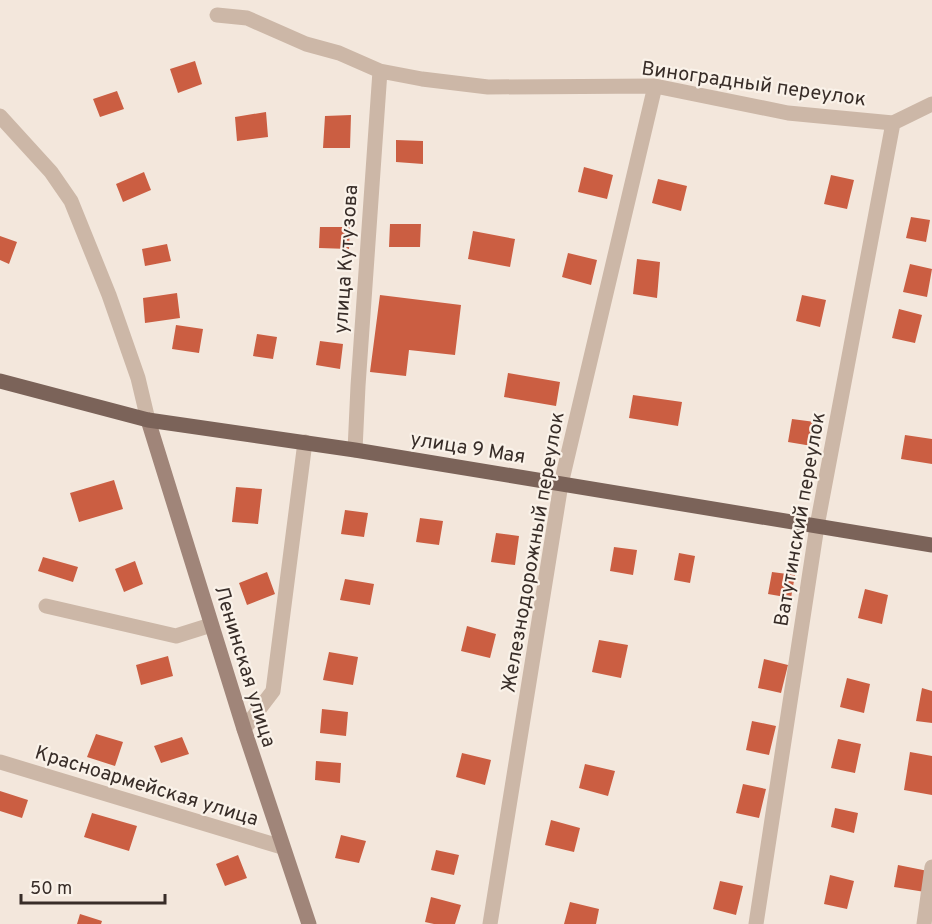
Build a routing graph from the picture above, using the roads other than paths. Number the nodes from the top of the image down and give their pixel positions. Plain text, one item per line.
1 (217, 15) dead end
2 (380, 71) junction
3 (656, 86) junction
4 (932, 104) edge
5 (0, 116) edge
6 (893, 123) junction
7 (0, 381) edge
8 (148, 420) junction
9 (305, 442) junction
10 (356, 450) junction
11 (561, 483) junction
12 (817, 526) junction
13 (932, 545) edge
14 (46, 606) dead end
15 (211, 625) junction
16 (244, 729) junction
17 (0, 762) edge
18 (282, 847) junction
19 (932, 867) edge
20 (309, 924) edge
21 (490, 924) edge
22 (756, 924) edge
23 (924, 924) edge

1 - 2 street, Виноградный переулок
2 - 3 street, Виноградный переулок
2 - 10 street, улица Кутузова
3 - 6 street, Виноградный переулок
3 - 11 street, Железнодорожный переулок
4 - 6 street
5 - 8 street
6 - 12 street, Ватутинский переулок
7 - 8 main road, улица 9 Мая
8 - 9 main road, улица 9 Мая
8 - 15 main road, Ленинская улица
9 - 10 main road, улица 9 Мая
9 - 16 street
10 - 11 main road, улица 9 Мая
11 - 12 main road, улица 9 Мая
11 - 21 street, Железнодорожный переулок
12 - 13 main road, улица 9 Мая
12 - 22 street, Ватутинский переулок
14 - 15 street
15 - 16 main road, Ленинская улица
16 - 18 main road, Ленинская улица
17 - 18 street, Красноармейская улица
18 - 20 main road, Ленинская улица
19 - 23 street

